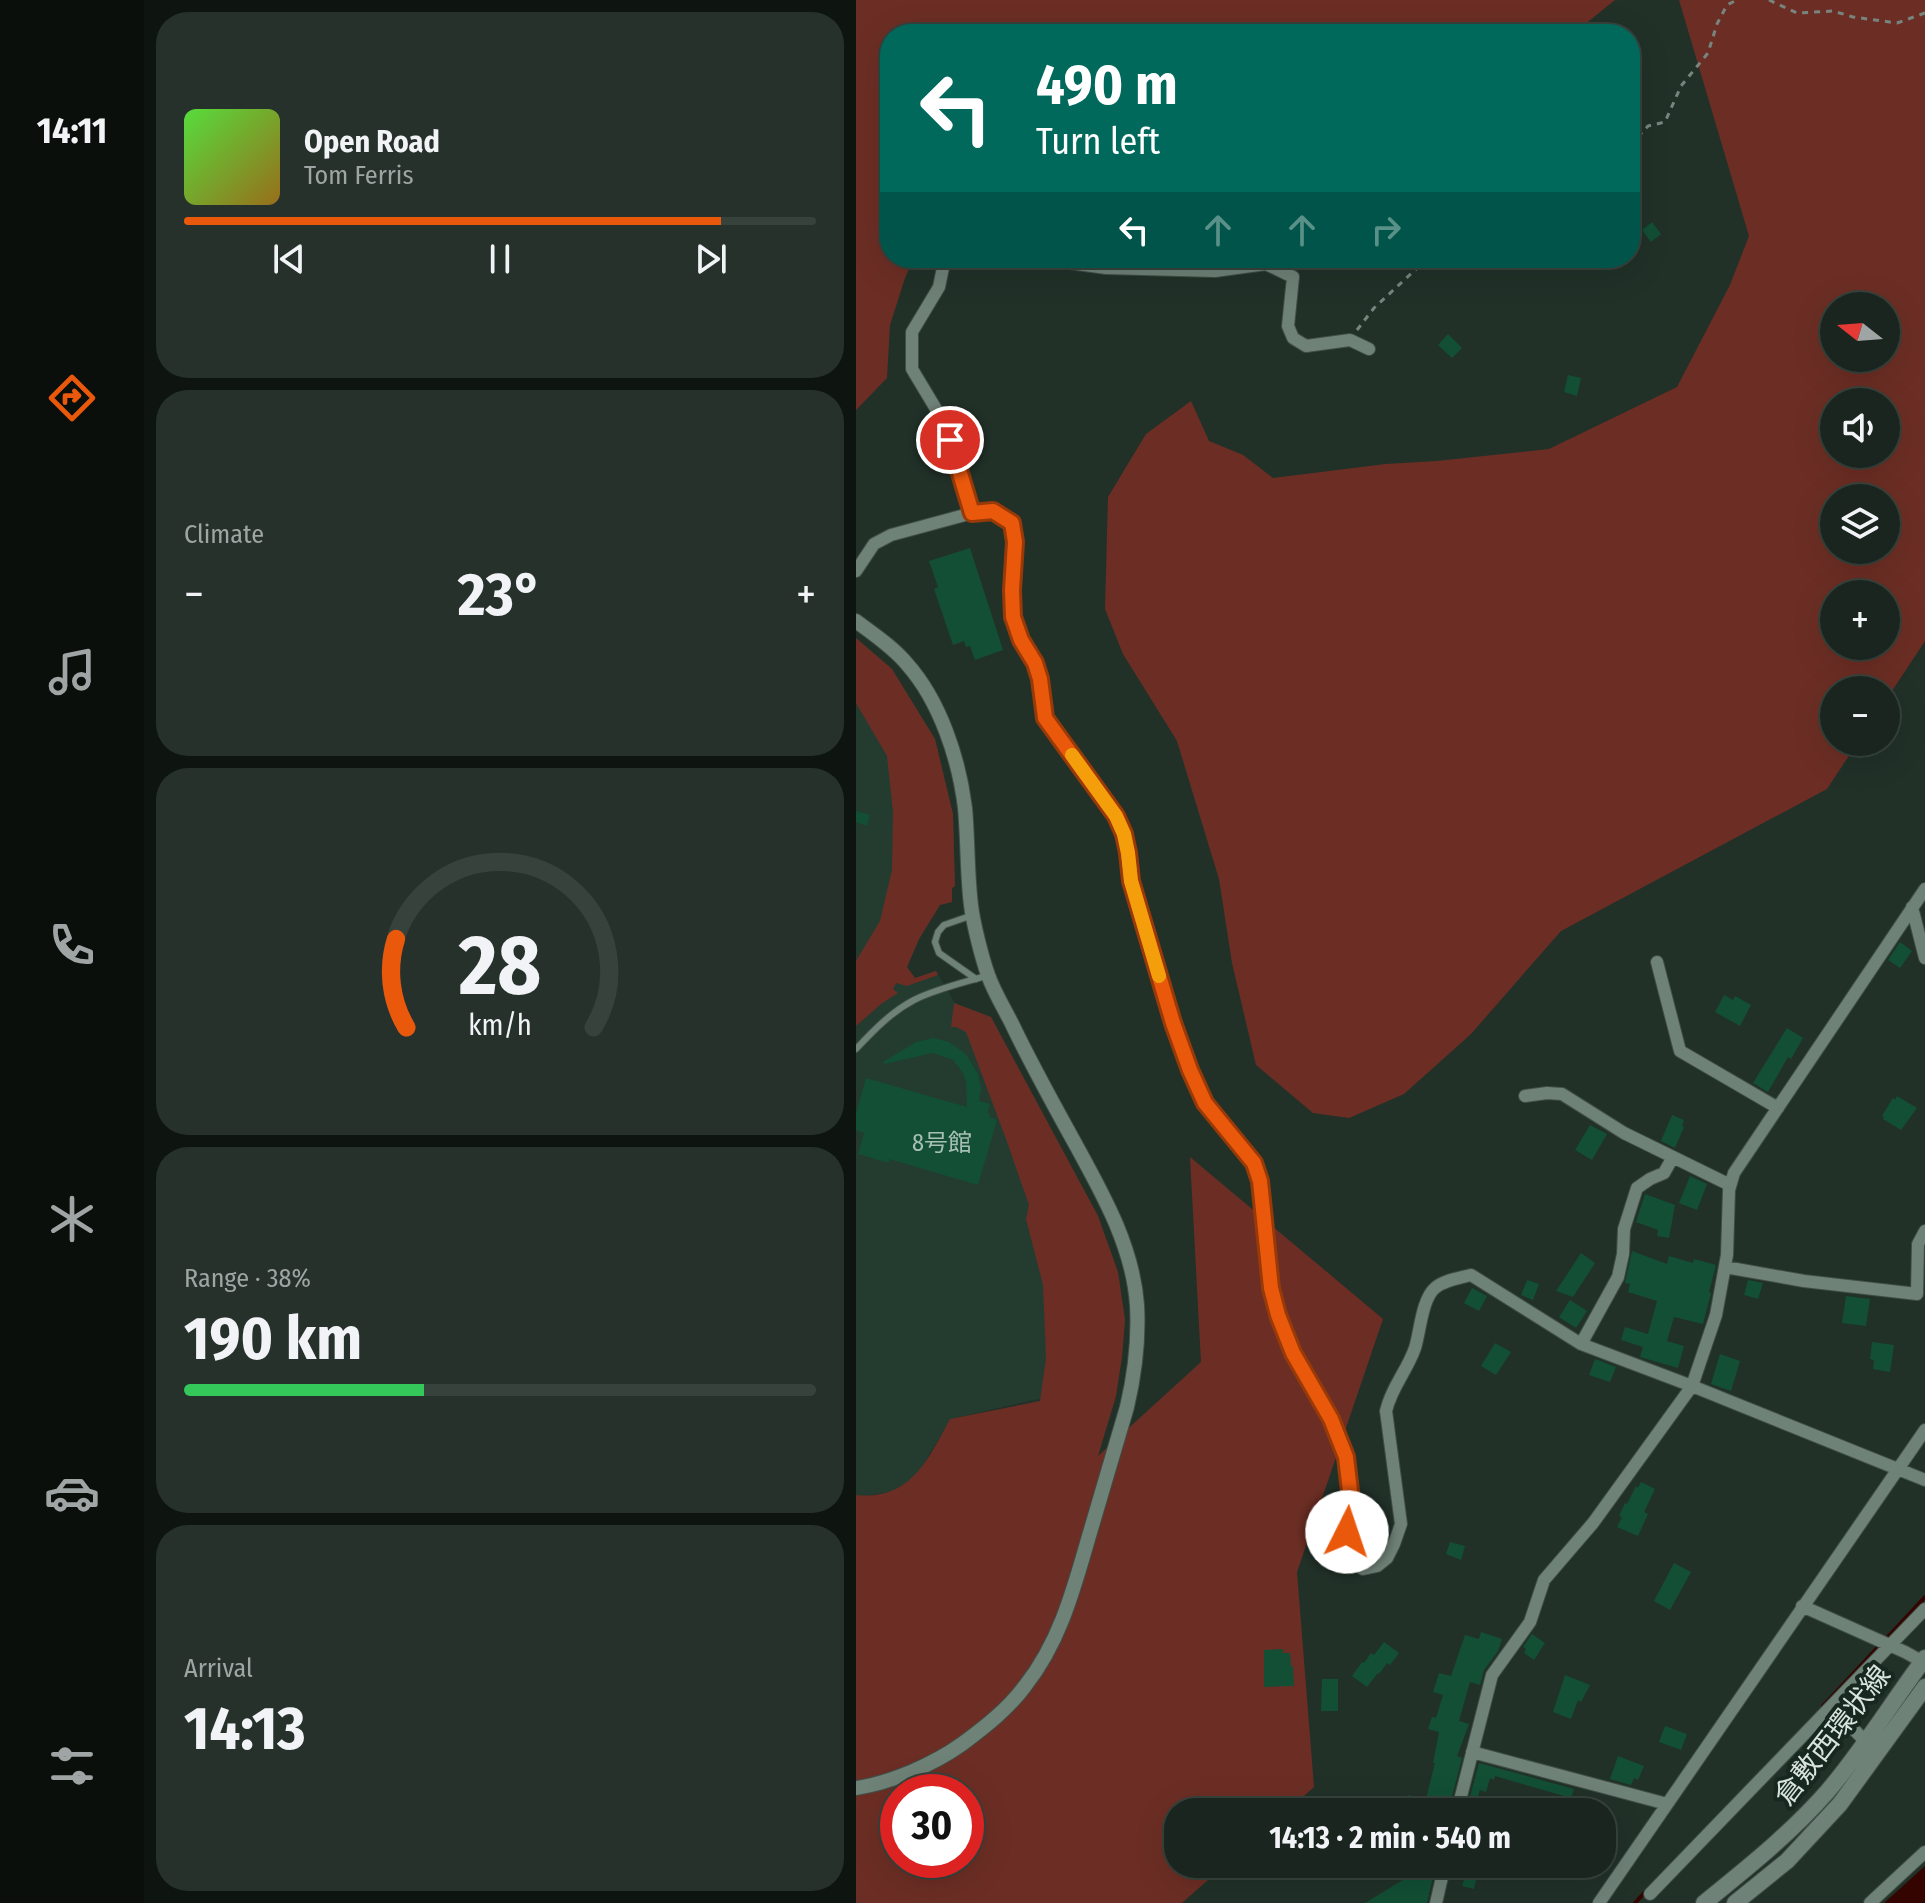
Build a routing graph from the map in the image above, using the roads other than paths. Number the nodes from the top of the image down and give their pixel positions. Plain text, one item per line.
1 (943, 268) edge
2 (1106, 268) edge
3 (1237, 268) edge
4 (1275, 268) edge
5 (1284, 268) edge
6 (1279, 270) junction
7 (1369, 349) dead end
8 (972, 513) junction
9 (856, 571) edge
10 (856, 621) edge
11 (1925, 889) edge
12 (1912, 907) junction
13 (973, 915) junction
14 (1925, 958) edge
15 (1657, 962) dead end
16 (982, 977) junction
17 (856, 1049) edge
18 (1525, 1096) dead end
19 (1778, 1108) junction
20 (1673, 1157) junction
21 (1730, 1185) junction
22 (1925, 1231) edge
23 (1725, 1267) junction
24 (1581, 1344) junction
25 (1692, 1386) junction
26 (1925, 1430) edge
27 (1899, 1468) junction
28 (1925, 1480) edge
29 (1802, 1606) junction
30 (1925, 1609) edge
31 (1891, 1645) junction
32 (1924, 1661) edge
33 (1925, 1687) edge
34 (1832, 1707) junction
35 (1866, 1742) junction
36 (1472, 1752) junction
37 (856, 1788) edge
38 (1460, 1798) edge
39 (1667, 1804) junction
40 (1925, 1852) edge
41 (1442, 1878) edge
42 (1650, 1894) dead end
43 (1436, 1903) edge
44 (1599, 1903) edge
45 (1704, 1903) edge
46 (1735, 1903) edge
47 (1870, 1903) edge

1 - 8 street
2 - 3 street
4 - 6 street
5 - 6 street
6 - 7 street
8 - 9 street
8 - 24 street
10 - 13 street
11 - 12 street
12 - 14 street
12 - 19 street
13 - 16 street
13 - 16 lane
15 - 19 street
16 - 17 lane
16 - 37 street
18 - 20 street
19 - 21 street
20 - 21 street
20 - 24 street
21 - 23 street
22 - 23 street
23 - 25 street
24 - 25 street
25 - 27 street
25 - 36 street
26 - 27 street
27 - 28 street
27 - 29 street
29 - 31 street
29 - 39 street
30 - 31 street
31 - 32 street
31 - 34 street
32 - 35 main road, 倉敷西環状線
33 - 46 main road, 倉敷西環状線
34 - 35 street
34 - 42 street
35 - 45 main road, 倉敷西環状線
36 - 38 street
36 - 39 street
39 - 44 street
40 - 47 street
41 - 43 street

